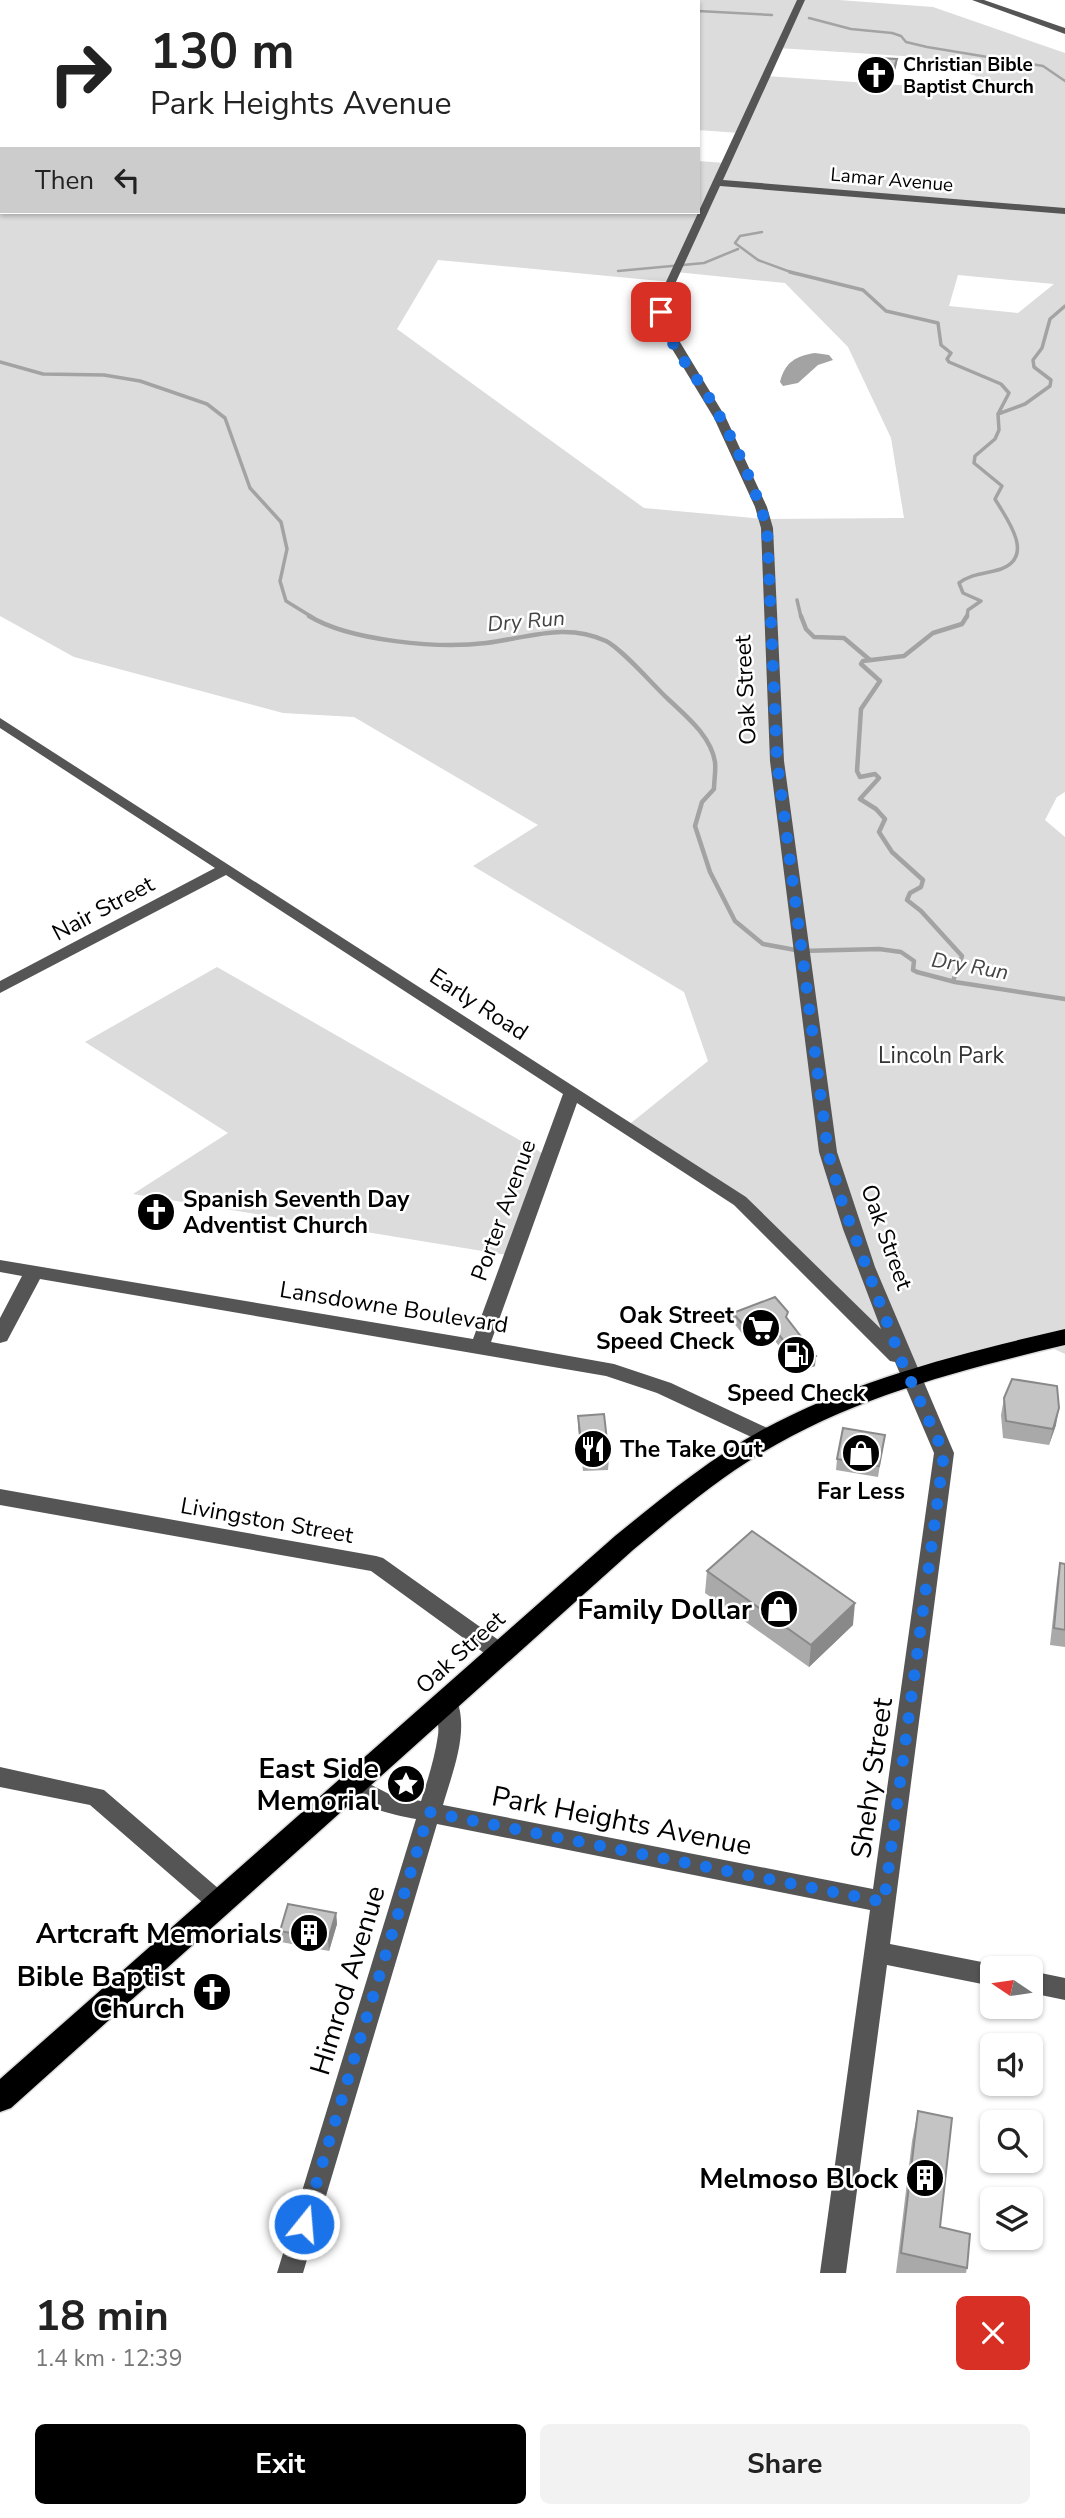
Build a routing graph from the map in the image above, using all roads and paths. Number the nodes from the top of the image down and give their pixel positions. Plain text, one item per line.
1 (801, 0) edge
2 (976, 0) edge
3 (1065, 31) edge
4 (717, 183) junction
5 (1065, 211) edge
6 (0, 722) edge
7 (226, 868) junction
8 (0, 988) edge
9 (572, 1092) junction
10 (0, 1266) edge
11 (34, 1272) junction
12 (0, 1336) edge
13 (1065, 1337) edge
14 (480, 1346) junction
15 (907, 1370) junction
16 (769, 1437) junction
17 (0, 1497) edge
18 (499, 1652) junction
19 (447, 1702) junction
20 (0, 1777) edge
21 (352, 1785) junction
22 (429, 1812) junction
23 (218, 1902) junction
24 (884, 1902) junction
25 (877, 1952) junction
26 (980, 1973) edge
27 (1043, 1984) edge
28 (1065, 1989) edge
29 (0, 2098) edge
30 (290, 2273) edge
31 (833, 2273) edge

1 - 4 street, Oak Street
2 - 3 street
4 - 5 street, Lamar Avenue
4 - 15 street, Oak Street
6 - 7 street, Early Road
7 - 8 street, Nair Street
7 - 9 street, Early Road
9 - 14 street, Porter Avenue
9 - 15 street, Early Road
10 - 11 street, Lansdowne Boulevard
11 - 12 street
11 - 14 street, Lansdowne Boulevard
13 - 15 highway
14 - 16 street, Lansdowne Boulevard
15 - 16 highway, Oak Street
15 - 24 street, Shehy Street
16 - 18 highway, Oak Street
17 - 18 street, Livingston Street
18 - 19 highway, Oak Street
19 - 21 highway, Oak Street
19 - 22 street, Himrod Avenue
20 - 23 street
21 - 22 street, Park Heights Avenue
21 - 23 highway, Oak Street
22 - 24 street, Park Heights Avenue
22 - 30 street, Himrod Avenue
23 - 29 highway, Oak Street
24 - 25 street, Shehy Street
25 - 26 street
25 - 31 street, Shehy Street
27 - 28 street

